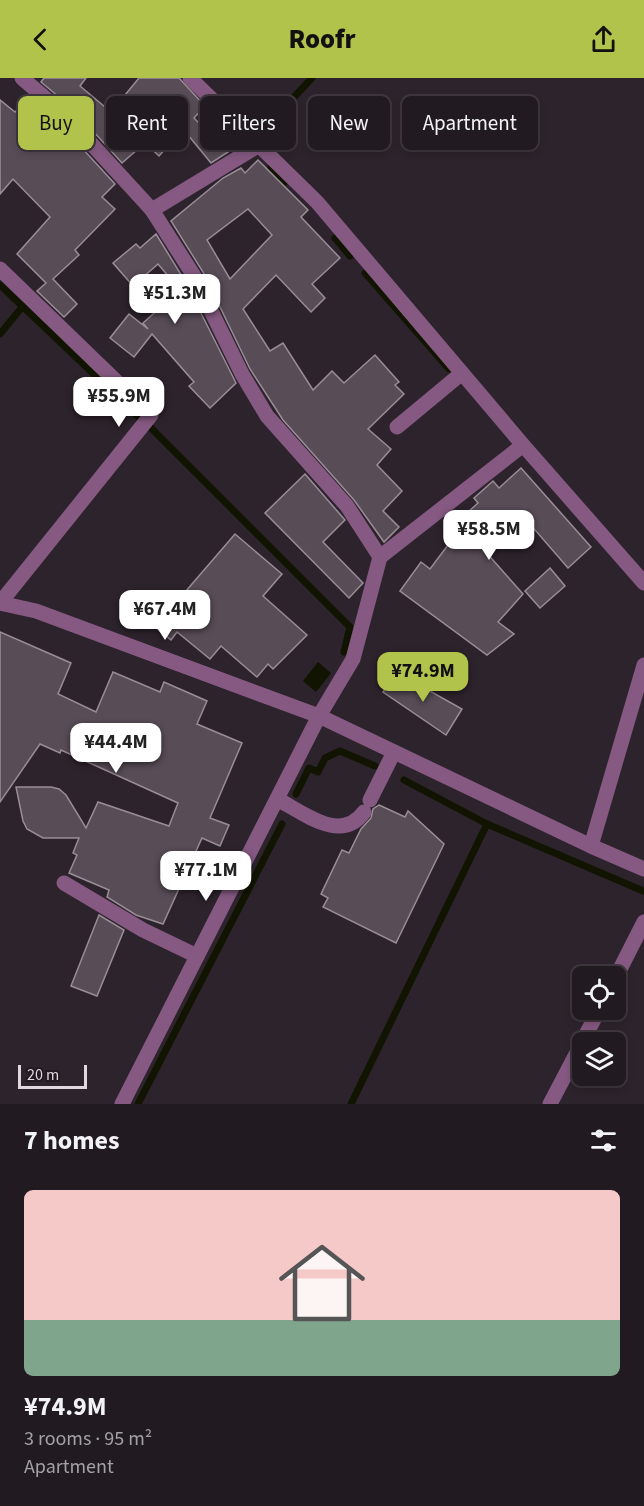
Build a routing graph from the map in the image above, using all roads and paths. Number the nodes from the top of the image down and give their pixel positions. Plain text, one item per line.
1 (22, 78) edge
2 (190, 78) edge
3 (209, 96) edge
4 (251, 150) edge
5 (267, 150) edge
6 (152, 210) junction
7 (0, 269) edge
8 (462, 373) junction
9 (397, 428) dead end
10 (523, 445) junction
11 (380, 557) junction
12 (644, 583) edge
13 (0, 603) edge
14 (644, 665) edge
15 (319, 716) junction
16 (394, 752) junction
17 (277, 799) junction
18 (591, 846) junction
19 (644, 869) edge
20 (64, 883) dead end
21 (644, 922) edge
22 (197, 956) junction
23 (622, 966) edge
24 (572, 1062) edge
25 (122, 1104) edge
26 (550, 1104) edge

1 - 6 street
2 - 3 street
4 - 6 street
5 - 8 street
6 - 11 street
7 - 13 street
8 - 9 street
8 - 10 street
10 - 11 street
10 - 12 street
11 - 15 street
13 - 15 street
14 - 18 street
15 - 16 street
15 - 17 street
16 - 17 street
16 - 18 street
17 - 22 street
18 - 19 street
20 - 22 street
21 - 23 street
22 - 25 street
24 - 26 street

